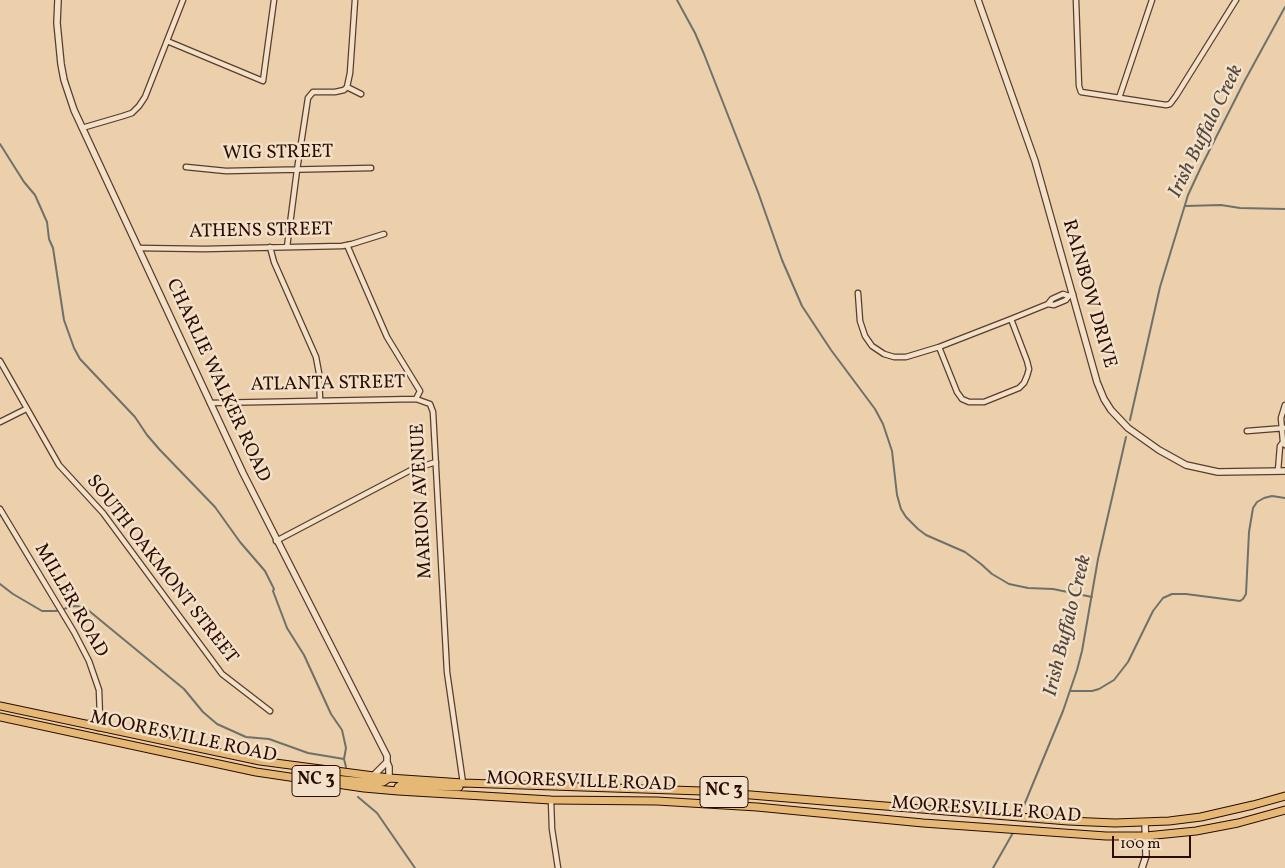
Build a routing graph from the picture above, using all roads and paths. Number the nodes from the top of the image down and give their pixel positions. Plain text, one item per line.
1 (58, 0) edge
2 (183, 0) edge
3 (274, 0) edge
4 (355, 0) edge
5 (978, 0) edge
6 (1076, 0) edge
7 (1152, 0) edge
8 (1236, 0) edge
9 (167, 40) junction
10 (348, 87) junction
11 (361, 94) dead end
12 (1119, 98) junction
13 (82, 128) junction
14 (186, 167) dead end
15 (371, 168) dead end
16 (296, 170) junction
17 (384, 234) dead end
18 (348, 245) junction
19 (270, 247) junction
20 (287, 247) junction
21 (138, 248) junction
22 (858, 293) dead end
23 (1071, 295) junction
24 (1011, 319) junction
25 (939, 347) junction
26 (0, 361) edge
27 (416, 399) junction
28 (320, 400) junction
29 (210, 403) junction
30 (1285, 405) edge
31 (26, 409) junction
32 (0, 422) edge
33 (1283, 428) edge
34 (1246, 431) dead end
35 (1284, 443) edge
36 (436, 462) junction
37 (1278, 471) junction
38 (1285, 471) edge
39 (0, 509) edge
40 (276, 541) junction
41 (0, 706) edge
42 (270, 711) dead end
43 (100, 712) junction
44 (0, 716) edge
45 (83, 725) junction
46 (49, 727) junction
47 (98, 728) junction
48 (111, 740) junction
49 (158, 740) junction
50 (387, 762) junction
51 (374, 775) junction
52 (389, 778) junction
53 (314, 780) junction
54 (463, 783) junction
55 (477, 784) junction
56 (398, 791) junction
57 (743, 794) junction
58 (1285, 796) edge
59 (551, 800) junction
60 (742, 806) junction
61 (1285, 810) edge
62 (1145, 822) junction
63 (1146, 836) junction
64 (558, 868) edge
65 (1142, 868) edge

1 - 13 street, CHARLIE WALKER ROAD
2 - 9 street
3 - 9 street
4 - 10 street
5 - 23 street, RAINBOW DRIVE
6 - 12 street
7 - 12 street
8 - 12 street
9 - 13 street
10 - 11 street
10 - 16 street
13 - 21 street, CHARLIE WALKER ROAD
14 - 16 street, WIG STREET
15 - 16 street, WIG STREET
16 - 20 street
17 - 18 street, ATHENS STREET
18 - 20 street, ATHENS STREET
18 - 27 street, MARION AVENUE
19 - 20 street, ATHENS STREET
19 - 21 street, ATHENS STREET
19 - 28 street
21 - 29 street, CHARLIE WALKER ROAD
22 - 25 street
23 - 24 street
23 - 37 street, RAINBOW DRIVE
24 - 25 street
24 - 25 street
26 - 31 street, SOUTH OAKMONT STREET
27 - 28 street, ATLANTA STREET
27 - 36 street, MARION AVENUE
28 - 29 street, ATLANTA STREET
29 - 40 street, CHARLIE WALKER ROAD
30 - 33 street
31 - 32 street
31 - 42 street, SOUTH OAKMONT STREET
33 - 34 street
33 - 35 street
35 - 37 street
36 - 40 street
36 - 54 street, MARION AVENUE
37 - 38 street, RAINBOW DRIVE
39 - 43 street, MILLER ROAD
40 - 50 street, CHARLIE WALKER ROAD
41 - 45 main road, MOORESVILLE ROAD / NC 3
43 - 45 street
43 - 47 street, MILLER ROAD
44 - 46 main road, MOORESVILLE ROAD / NC 3
45 - 47 main road, MOORESVILLE ROAD / NC 3
46 - 47 main road
46 - 48 main road, MOORESVILLE ROAD / NC 3
47 - 49 main road, MOORESVILLE ROAD / NC 3
48 - 49 main road
48 - 53 main road, MOORESVILLE ROAD / NC 3
49 - 51 main road, MOORESVILLE ROAD / NC 3
50 - 51 street
50 - 52 street, CHARLIE WALKER ROAD
51 - 52 main road, MOORESVILLE ROAD / NC 3
52 - 53 main road
52 - 54 main road, MOORESVILLE ROAD / NC 3
53 - 56 main road, MOORESVILLE ROAD / NC 3
54 - 55 main road, MOORESVILLE ROAD / NC 3
55 - 56 main road
55 - 57 main road, MOORESVILLE ROAD / NC 3
56 - 59 main road, MOORESVILLE ROAD / NC 3
57 - 60 main road
57 - 62 main road, MOORESVILLE ROAD / NC 3
58 - 62 main road, MOORESVILLE ROAD / NC 3
59 - 60 main road, MOORESVILLE ROAD / NC 3
59 - 64 street
60 - 63 main road, MOORESVILLE ROAD / NC 3
61 - 63 main road, MOORESVILLE ROAD / NC 3
62 - 63 street
63 - 65 street

